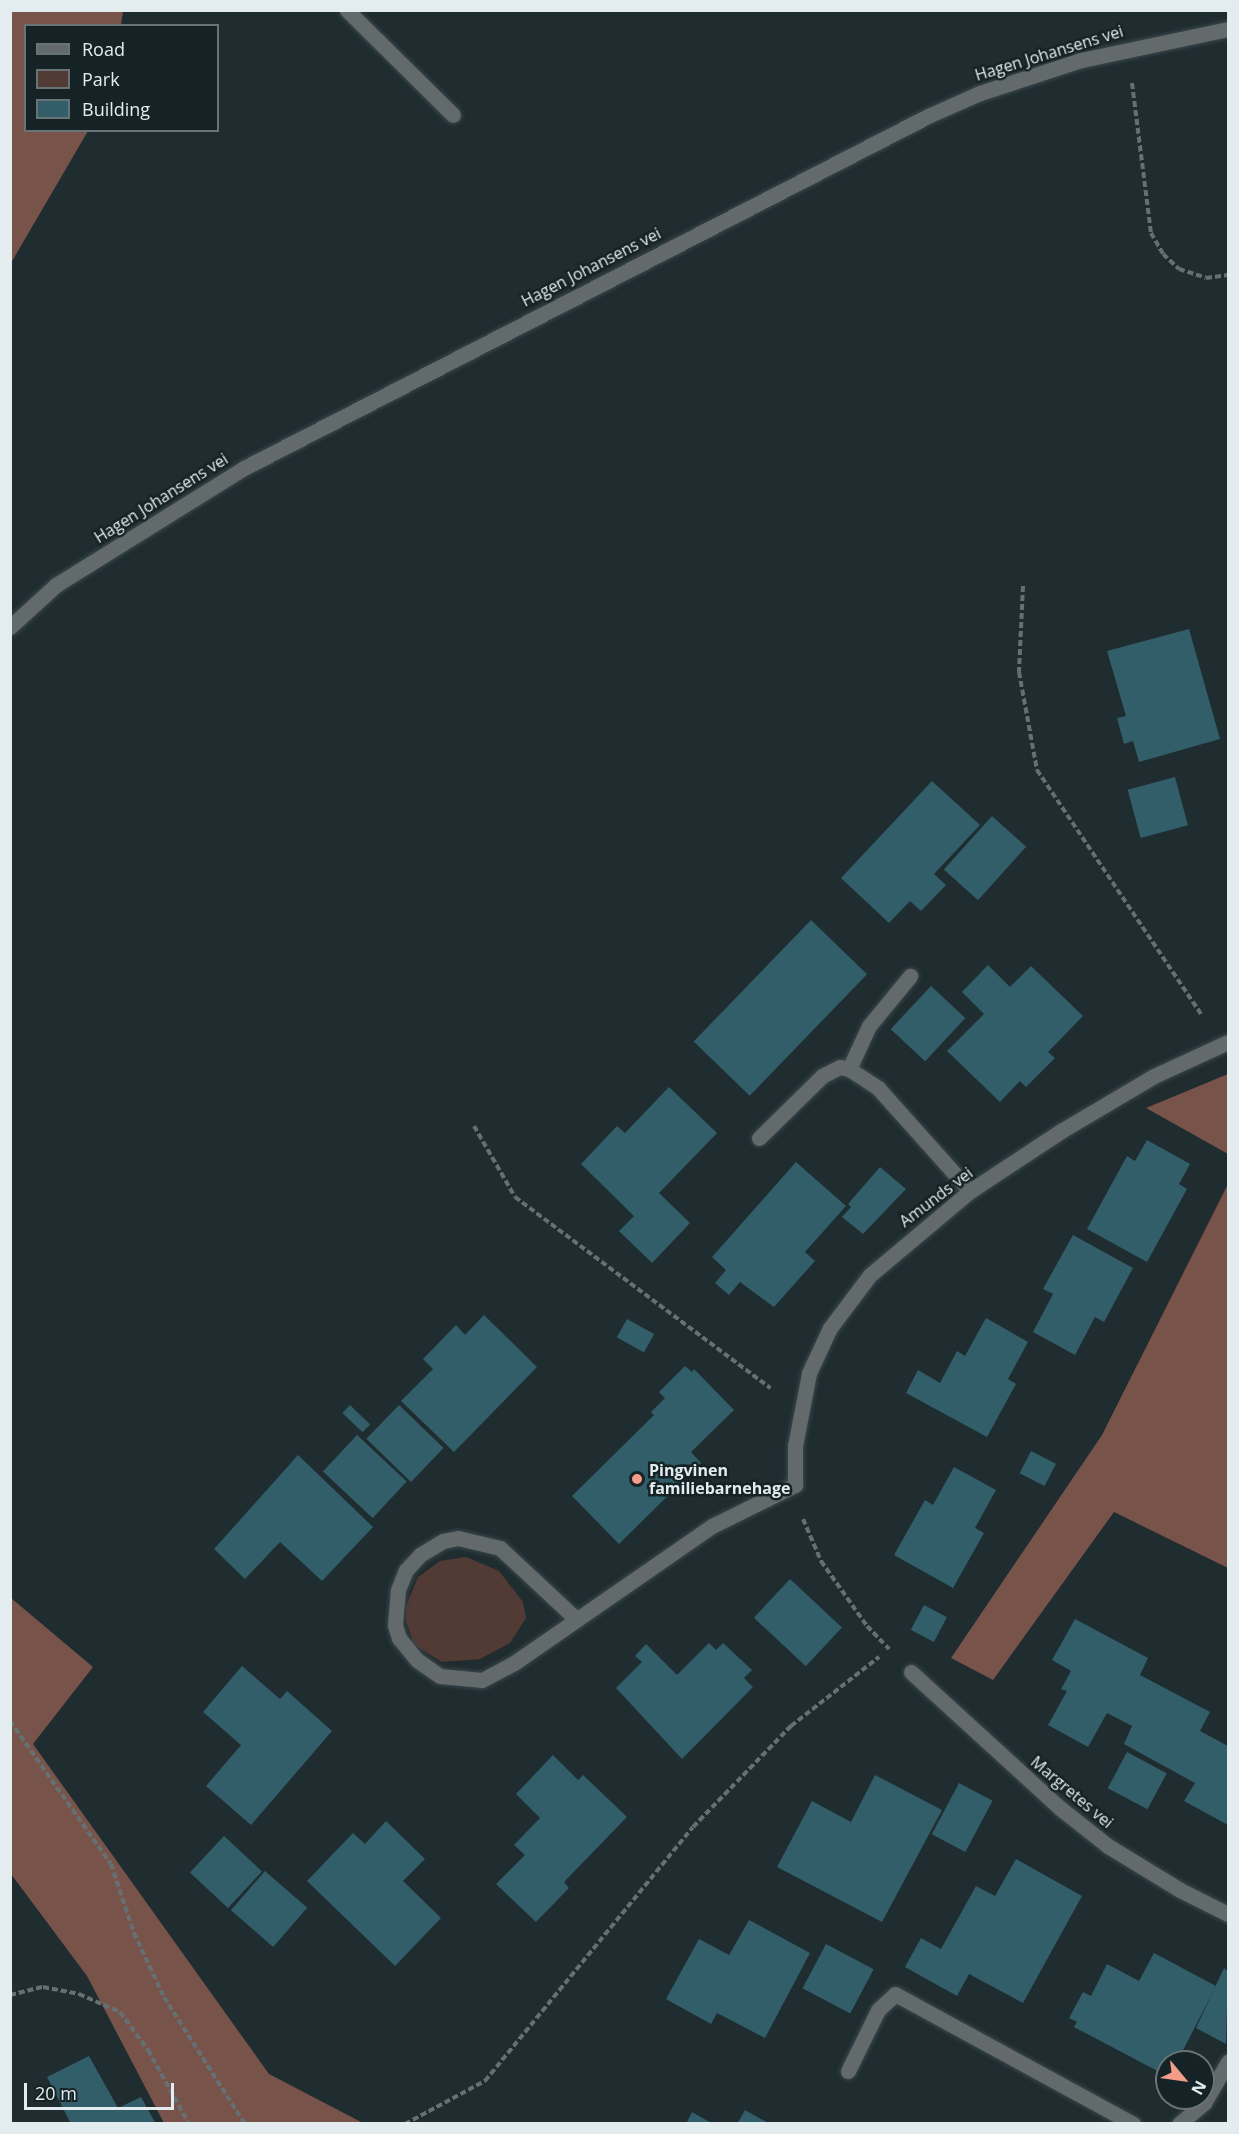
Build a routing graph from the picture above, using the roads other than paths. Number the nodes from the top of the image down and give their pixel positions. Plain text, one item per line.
1 (347, 10) edge
2 (1228, 29) edge
3 (453, 115) dead end
4 (10, 627) edge
5 (910, 976) dead end
6 (1225, 1044) edge
7 (849, 1068) junction
8 (759, 1138) dead end
9 (970, 1191) junction
10 (575, 1618) junction
11 (910, 1672) road end
12 (1228, 1914) edge
13 (1228, 2062) edge
14 (848, 2071) dead end
15 (1133, 2124) edge
16 (1179, 2124) edge

1 - 3 street
2 - 4 street, Hagen Johansens vei
5 - 7 street
6 - 9 street, Amunds vei
7 - 8 street
7 - 9 street
9 - 10 street, Amunds vei
10 - 10 street
11 - 12 street, Margretes vei
13 - 16 street
14 - 15 street

